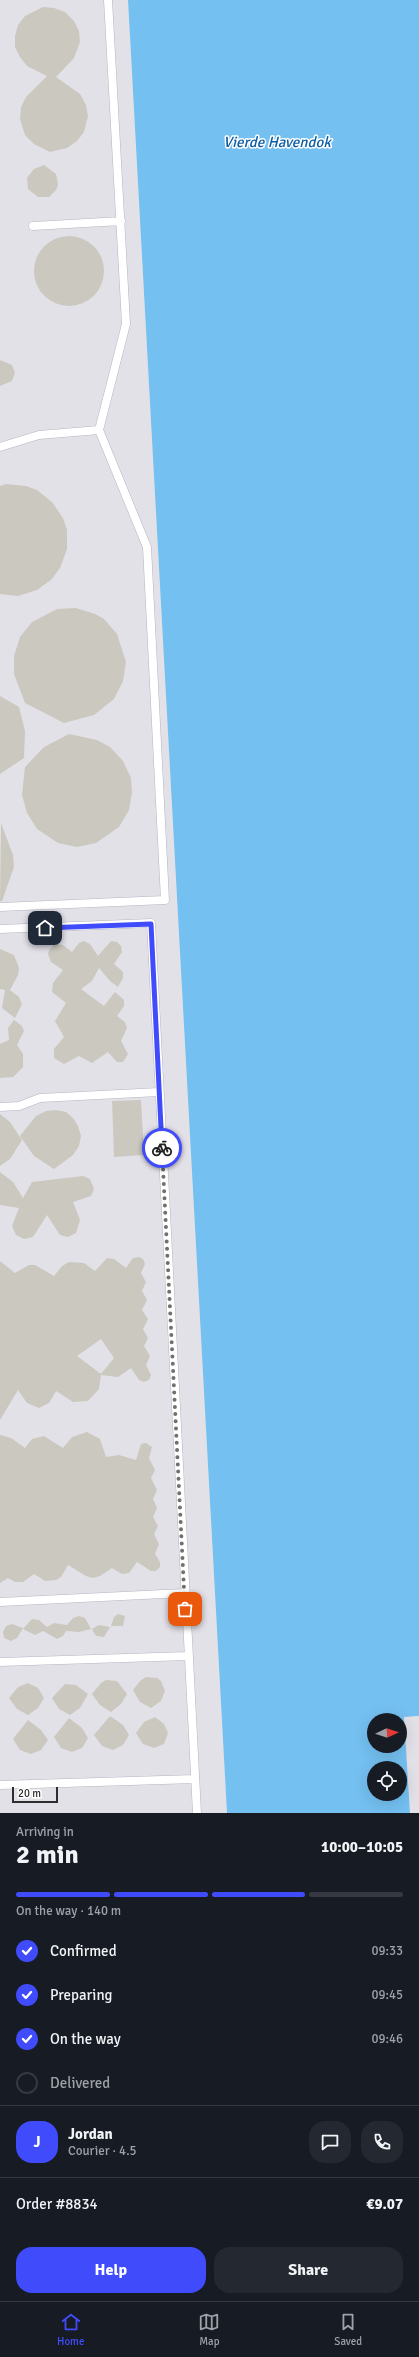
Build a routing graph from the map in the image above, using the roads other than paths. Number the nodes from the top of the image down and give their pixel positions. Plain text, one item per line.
1 (108, 0) edge
2 (121, 221) junction
3 (33, 226) dead end
4 (99, 430) junction
5 (0, 447) edge
6 (0, 907) edge
7 (0, 929) edge
8 (159, 1092) junction
9 (0, 1107) edge
10 (184, 1593) junction
11 (0, 1602) edge
12 (188, 1656) junction
13 (0, 1662) edge
14 (195, 1779) junction
15 (0, 1786) edge
16 (197, 1813) edge

1 - 2 lane
2 - 3 lane
2 - 4 lane
4 - 5 lane
4 - 6 lane
7 - 8 lane
8 - 9 lane
8 - 10 lane
10 - 11 lane
10 - 12 lane
12 - 13 lane
12 - 14 lane
14 - 15 lane
14 - 16 lane

